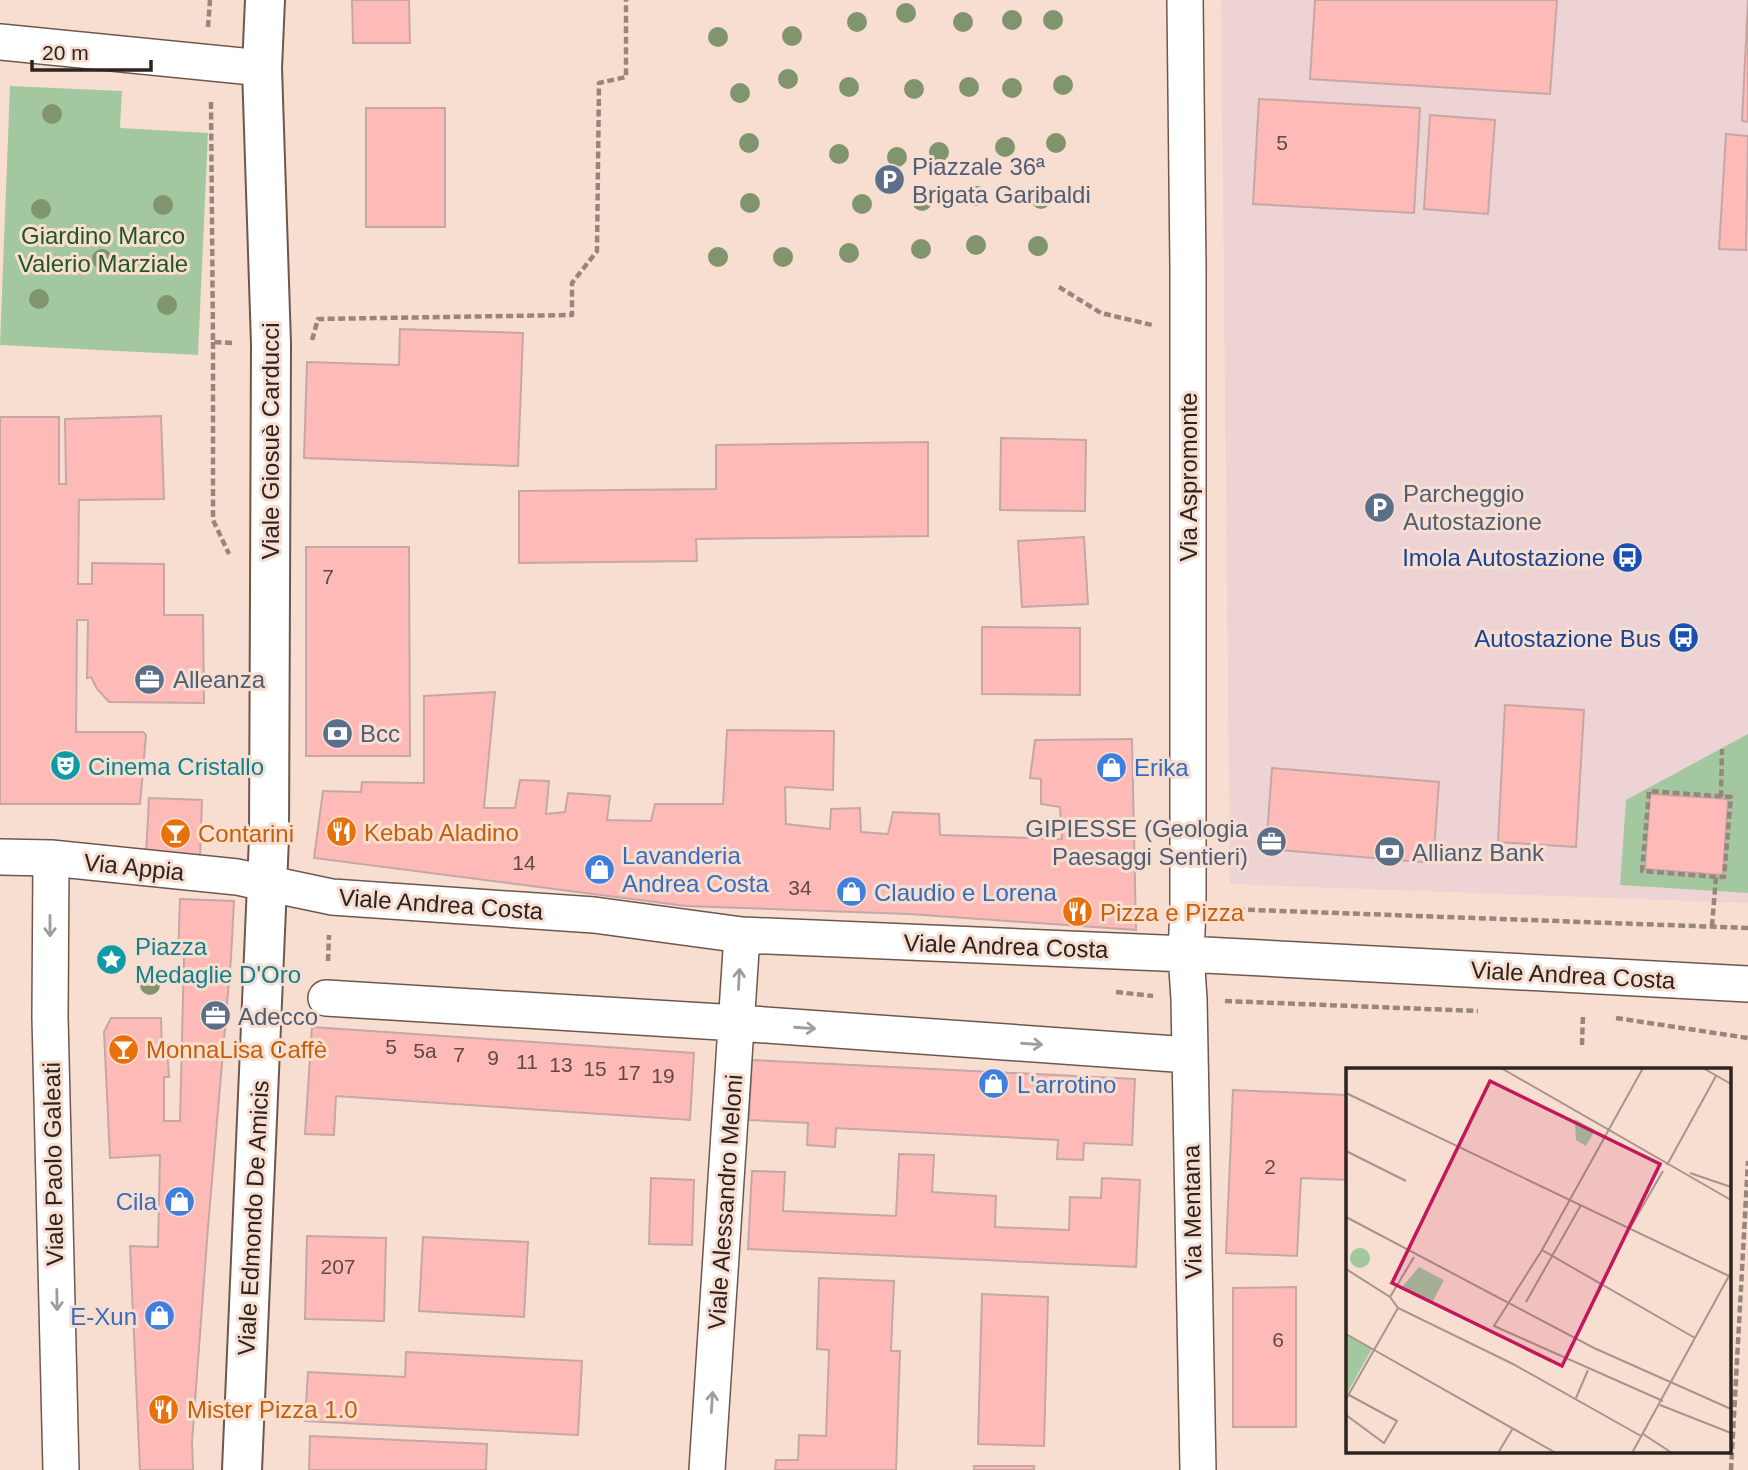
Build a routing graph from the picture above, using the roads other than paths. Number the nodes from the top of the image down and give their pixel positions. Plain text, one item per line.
1 (265, 0) edge
2 (1185, 0) edge
3 (0, 42) edge
4 (262, 68) junction
5 (0, 857) edge
6 (51, 858) junction
7 (268, 882) junction
8 (741, 935) junction
9 (1186, 954) junction
10 (1748, 984) edge
11 (326, 998) dead end
12 (737, 1023) junction
13 (1189, 1055) junction
14 (61, 1470) edge
15 (242, 1470) edge
16 (707, 1470) edge
17 (1198, 1470) edge

1 - 4 street, Viale Giosuè Carducci
2 - 9 street, Via Aspromonte
3 - 4 street
4 - 7 street, Viale Giosuè Carducci
5 - 6 street, Via Appia
6 - 7 street, Via Appia
6 -> 14 street, Viale Paolo Galeati
7 - 8 street, Viale Andrea Costa
7 - 15 street, Viale Edmondo De Amicis
8 - 9 street, Viale Andrea Costa
12 -> 8 street, Viale Alessandro Meloni
9 - 10 street, Viale Andrea Costa
9 - 13 street, Via Mentana
11 - 12 street
12 -> 13 street
16 -> 12 street, Viale Alessandro Meloni
13 - 17 street, Via Mentana

